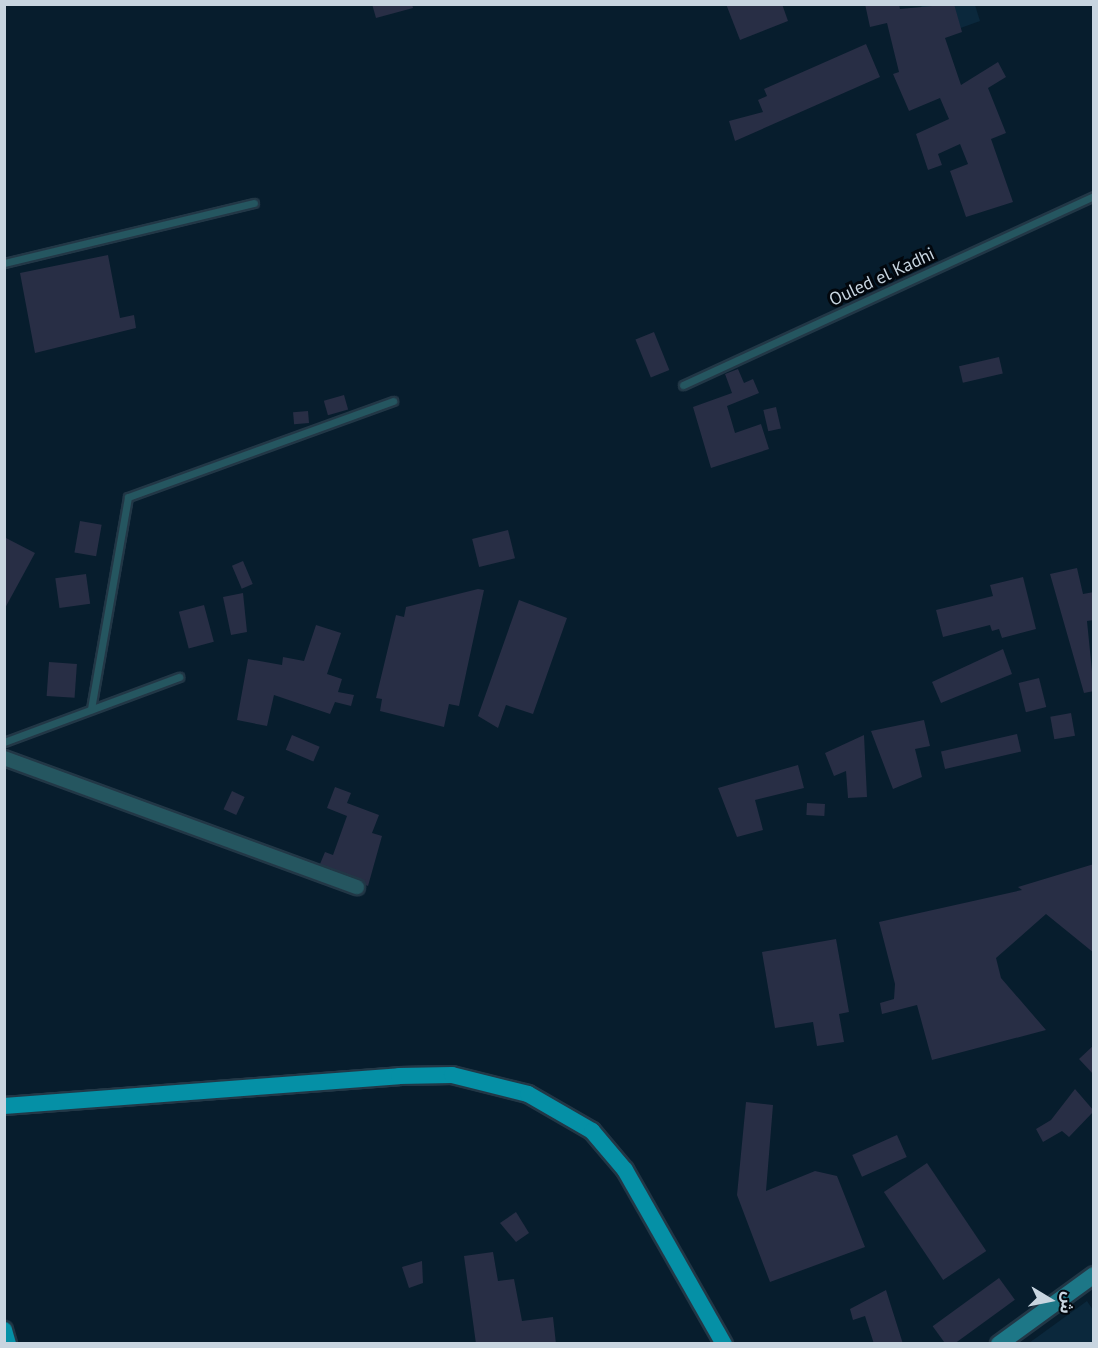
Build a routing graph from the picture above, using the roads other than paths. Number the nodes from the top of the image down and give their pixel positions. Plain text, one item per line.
1 (1094, 196) edge
2 (254, 203) dead end
3 (4, 263) edge
4 (683, 386) dead end
5 (393, 401) dead end
6 (179, 676) dead end
7 (91, 709) junction
8 (4, 742) edge
9 (4, 758) edge
10 (357, 886) dead end
11 (4, 1107) edge
12 (1094, 1275) edge
13 (4, 1330) edge
14 (8, 1344) edge
15 (724, 1344) edge
16 (999, 1344) edge

1 - 4 lane, Ouled el Kadhi
2 - 3 lane
5 - 7 lane
6 - 7 lane
7 - 8 lane
9 - 10 street
11 - 15 main road
12 - 16 main road
13 - 14 main road

